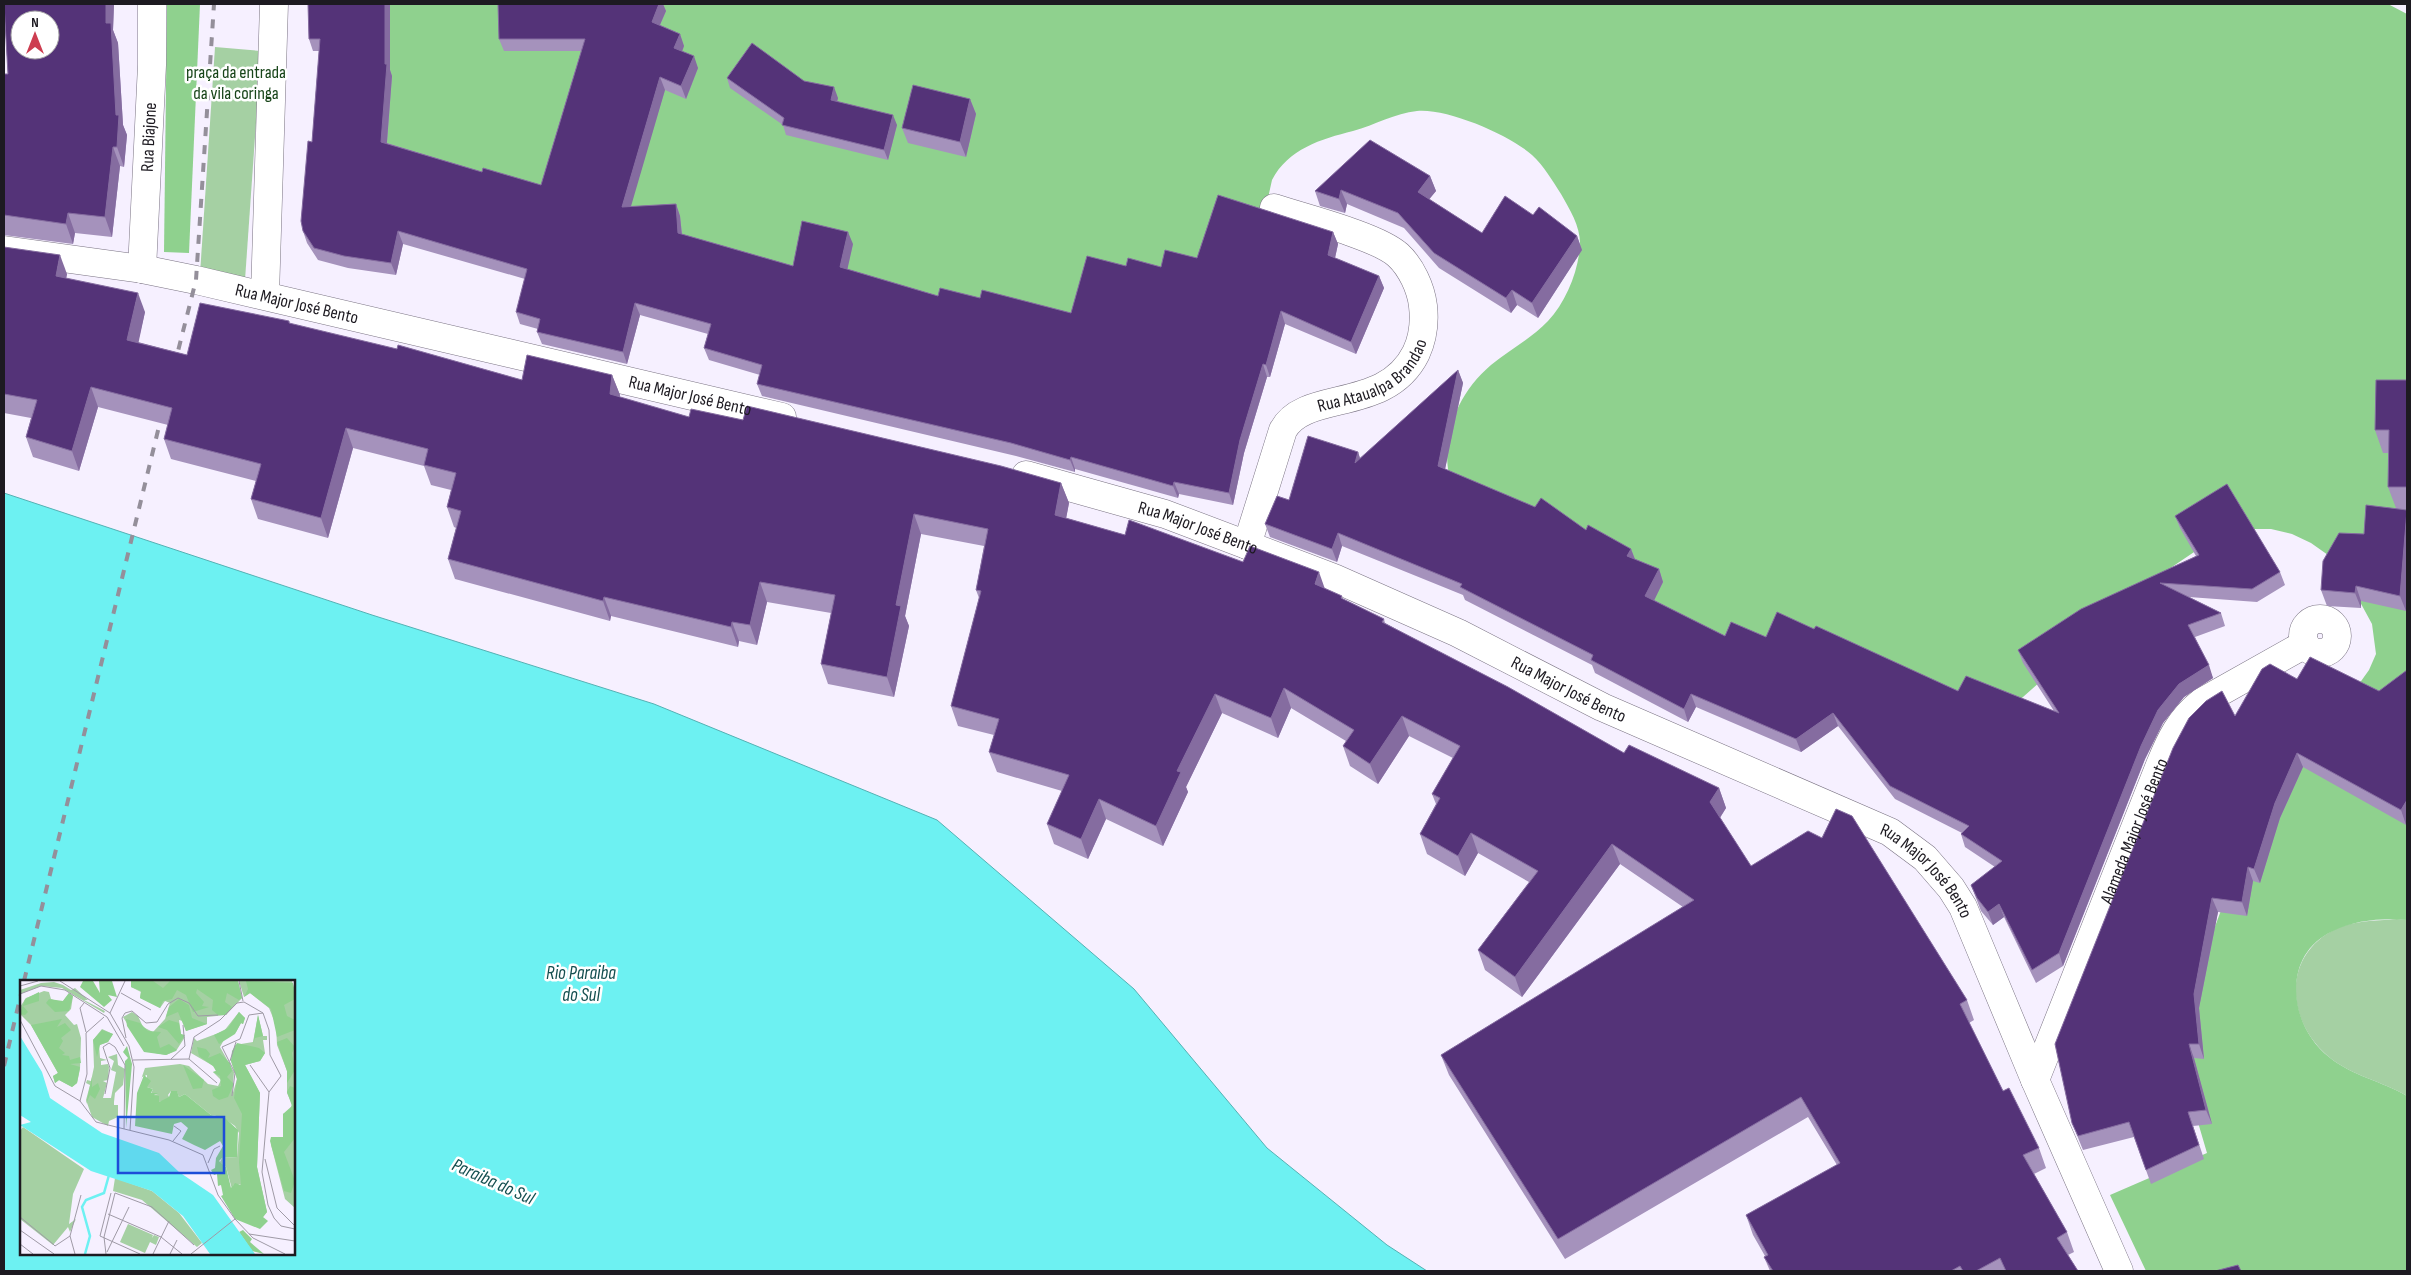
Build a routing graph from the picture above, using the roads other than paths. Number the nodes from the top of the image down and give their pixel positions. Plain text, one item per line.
1 (152, 4) edge
2 (274, 4) edge
3 (1274, 208) dead end
4 (4, 250) edge
5 (142, 269) junction
6 (265, 295) junction
7 (809, 423) edge
8 (1002, 469) edge
9 (1247, 545) junction
10 (2305, 644) dead end
11 (2034, 1080) junction
12 (2118, 1271) edge

1 - 5 street, Rua Biajone
2 - 6 street
3 - 9 street, Rua Ataualpa Brandao
4 - 5 street, Rua Major José Bento
5 - 6 street, Rua Major José Bento
6 - 7 street, Rua Major José Bento
8 - 9 street, Rua Major José Bento
9 - 11 street, Rua Major José Bento
10 - 11 street, Alameda Major José Bento
11 - 12 street, Rua Major José Bento

